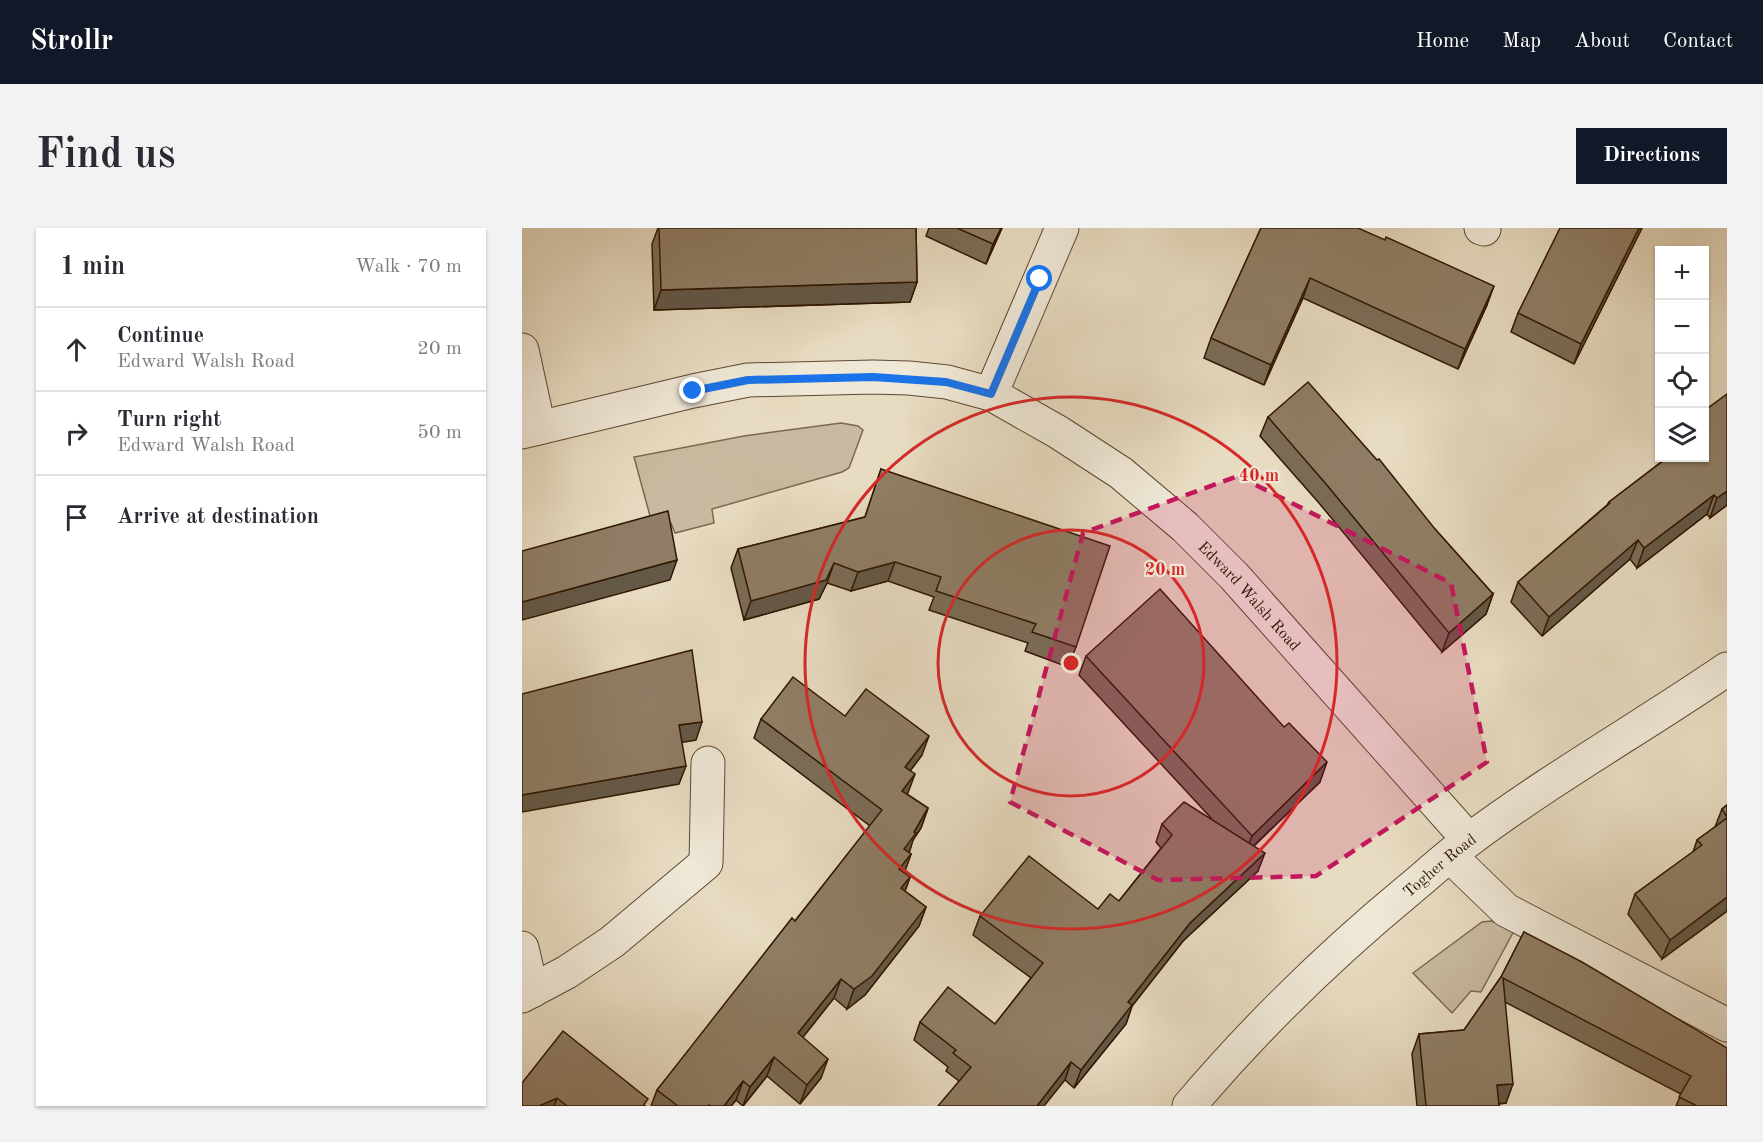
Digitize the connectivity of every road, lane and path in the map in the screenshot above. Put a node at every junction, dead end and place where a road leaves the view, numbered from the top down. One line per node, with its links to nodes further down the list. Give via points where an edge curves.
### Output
1 (1062, 228): 3 (street)
2 (522, 350): 4 (street)
3 (991, 394): 4 (street, Edward Walsh Road, via 946,382 909,378 748,380); 7 (street, Edward Walsh Road, via 1121,473 1191,533 1234,576)
4 (530, 430)
5 (1727, 669): 7 (street, Togher Road)
6 (708, 763): 9 (street, via 706,863 612,942)
7 (1459, 848): 10 (street, Edward Walsh Road, via 1506,910); 11 (street, Togher Road, via 1320,967)
8 (522, 948): 9 (street)
9 (527, 993)
10 (1727, 1025)
11 (1206, 1100)

